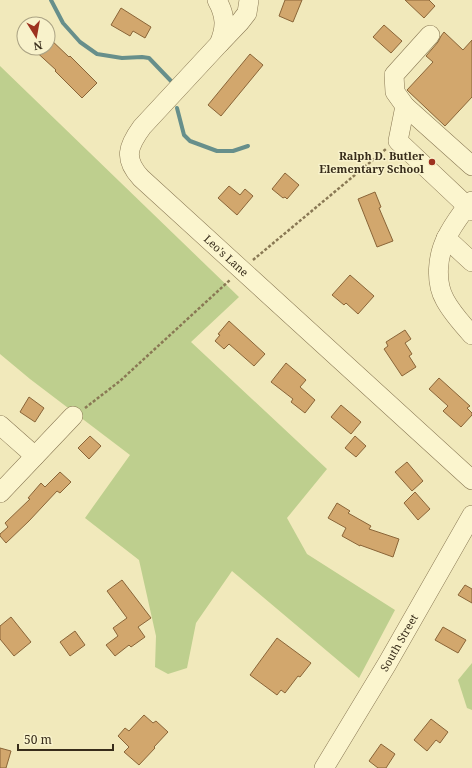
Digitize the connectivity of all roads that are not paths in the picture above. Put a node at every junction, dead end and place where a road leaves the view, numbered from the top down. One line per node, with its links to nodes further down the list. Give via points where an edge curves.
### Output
1 (217, 0): 4 (street, Leo's Lane, via 225,25)
2 (249, 0): 4 (street, via 247,13)
3 (430, 35): 5 (street, via 394,75 395,92)
4 (219, 44): 14 (street, Leo's Lane, via 134,138 129,150 135,172)
5 (405, 106): 6 (street); 7 (street, via 398,141)
6 (472, 166)
7 (470, 206): 8 (street)
8 (446, 238): 9 (street); 10 (street, via 438,267 444,299 453,313)
9 (472, 262)
10 (470, 327)
11 (73, 416): 13 (street)
12 (0, 425): 13 (street)
13 (35, 456): 15 (street)
14 (472, 480)
15 (0, 493)
16 (472, 515): 17 (street, South Street)
17 (324, 768)

